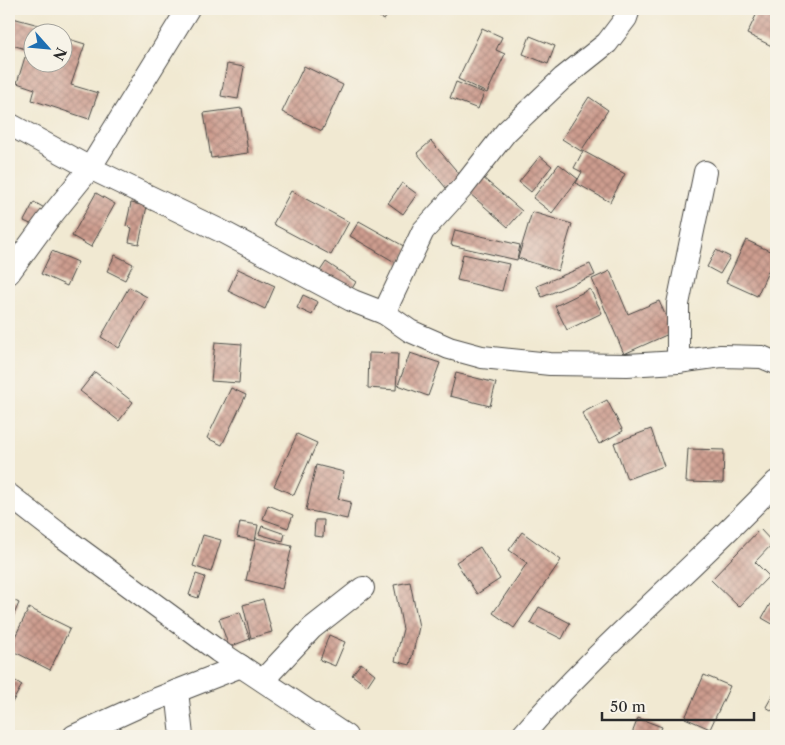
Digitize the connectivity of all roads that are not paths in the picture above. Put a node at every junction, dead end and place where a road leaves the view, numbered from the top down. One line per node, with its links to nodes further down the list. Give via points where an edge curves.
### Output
1 (188, 9): 4 (street)
2 (628, 9): 7 (street, via 626,18 607,43 563,78 506,132 423,231)
3 (9, 124): 4 (street)
4 (90, 168): 6 (street); 7 (street, via 223,232 353,301)
5 (706, 172): 8 (street, via 678,304)
6 (9, 273)
7 (384, 313): 8 (street, via 410,331 482,358 550,364)
8 (678, 362): 9 (street, via 721,356 762,357)
9 (776, 363)
10 (776, 482): 19 (street, via 548,706)
11 (9, 494): 13 (street)
12 (363, 588): 14 (street, via 312,628)
13 (241, 666): 14 (street); 15 (street)
14 (263, 680): 18 (street)
15 (177, 691): 16 (street); 17 (street)
16 (74, 736)
17 (182, 736)
18 (346, 736)
19 (522, 736)

